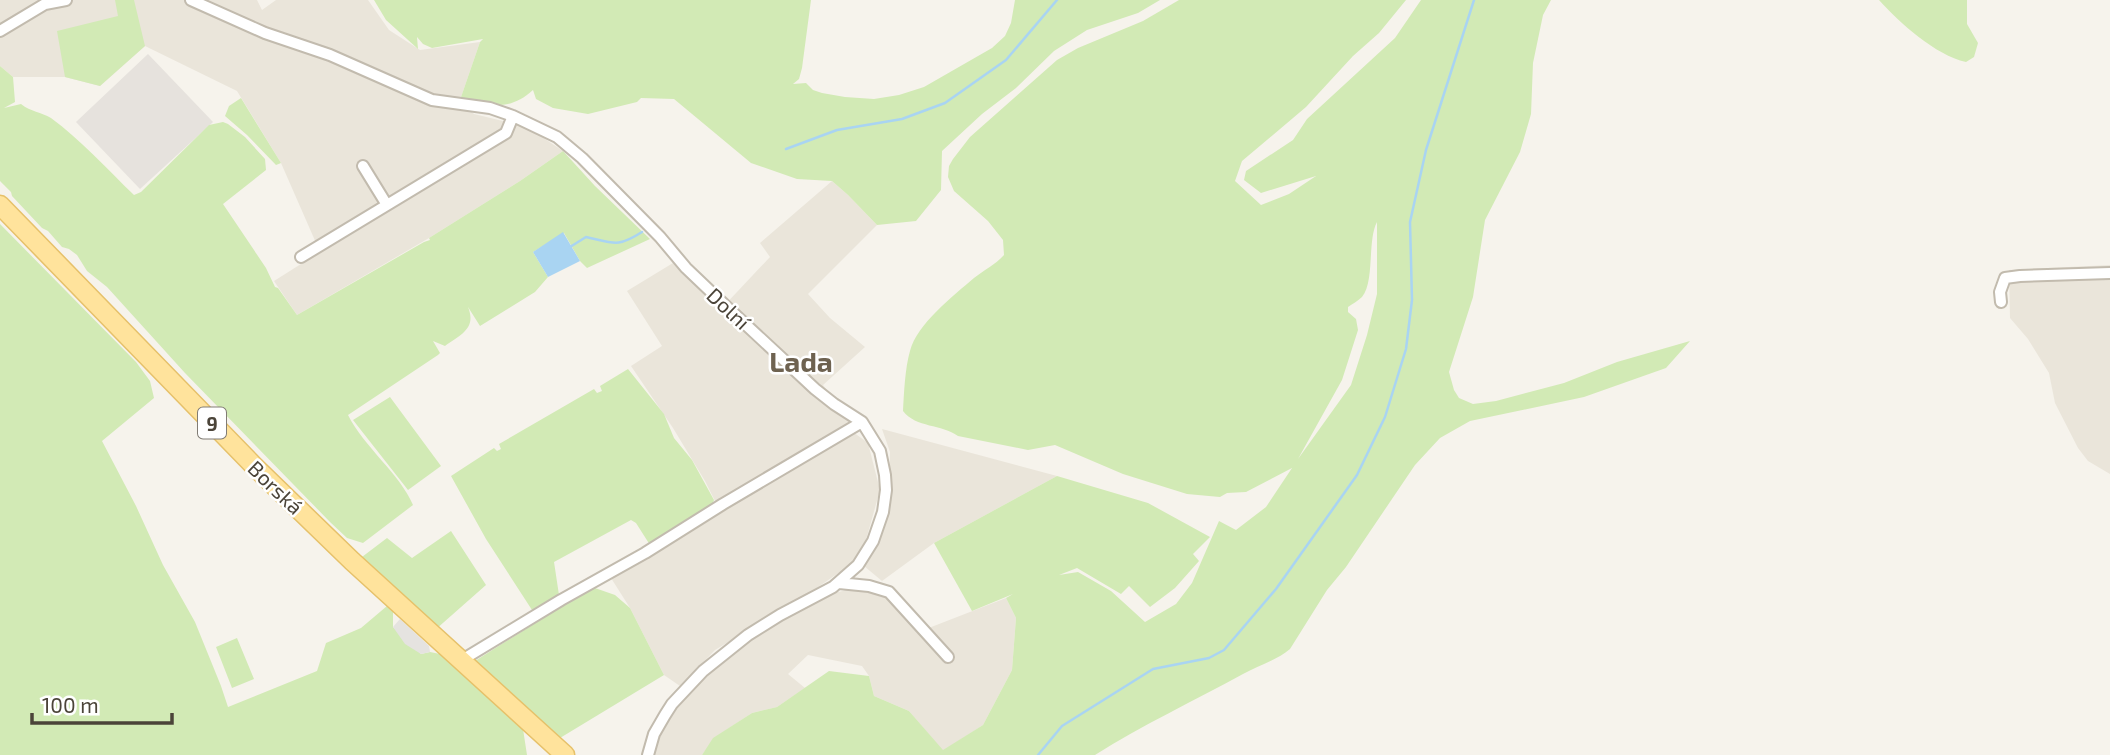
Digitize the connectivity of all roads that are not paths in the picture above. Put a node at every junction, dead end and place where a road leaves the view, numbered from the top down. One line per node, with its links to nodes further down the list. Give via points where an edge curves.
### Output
1 (65, 0): 3 (street, via 45,4)
2 (191, 0): 4 (street, Dolní, via 432,100)
3 (0, 31)
4 (513, 116): 7 (street, via 506,133); 11 (street, Dolní, via 569,146 729,309 815,388)
5 (363, 166): 7 (street)
6 (0, 205): 14 (main road, Borská / 9, via 255,467)
7 (387, 205): 8 (street)
8 (301, 257)
9 (2110, 273): 10 (street, via 2005,278)
10 (2001, 302)
11 (862, 422): 12 (street, Dolní, via 880,451 886,491 883,512 870,548); 14 (street)
12 (839, 583): 13 (street, via 889,592); 16 (street, Dolní, via 758,628 703,671 672,704 654,734)
13 (948, 657)
14 (462, 660): 15 (main road, Borská / 9)
15 (565, 755)
16 (648, 755)

